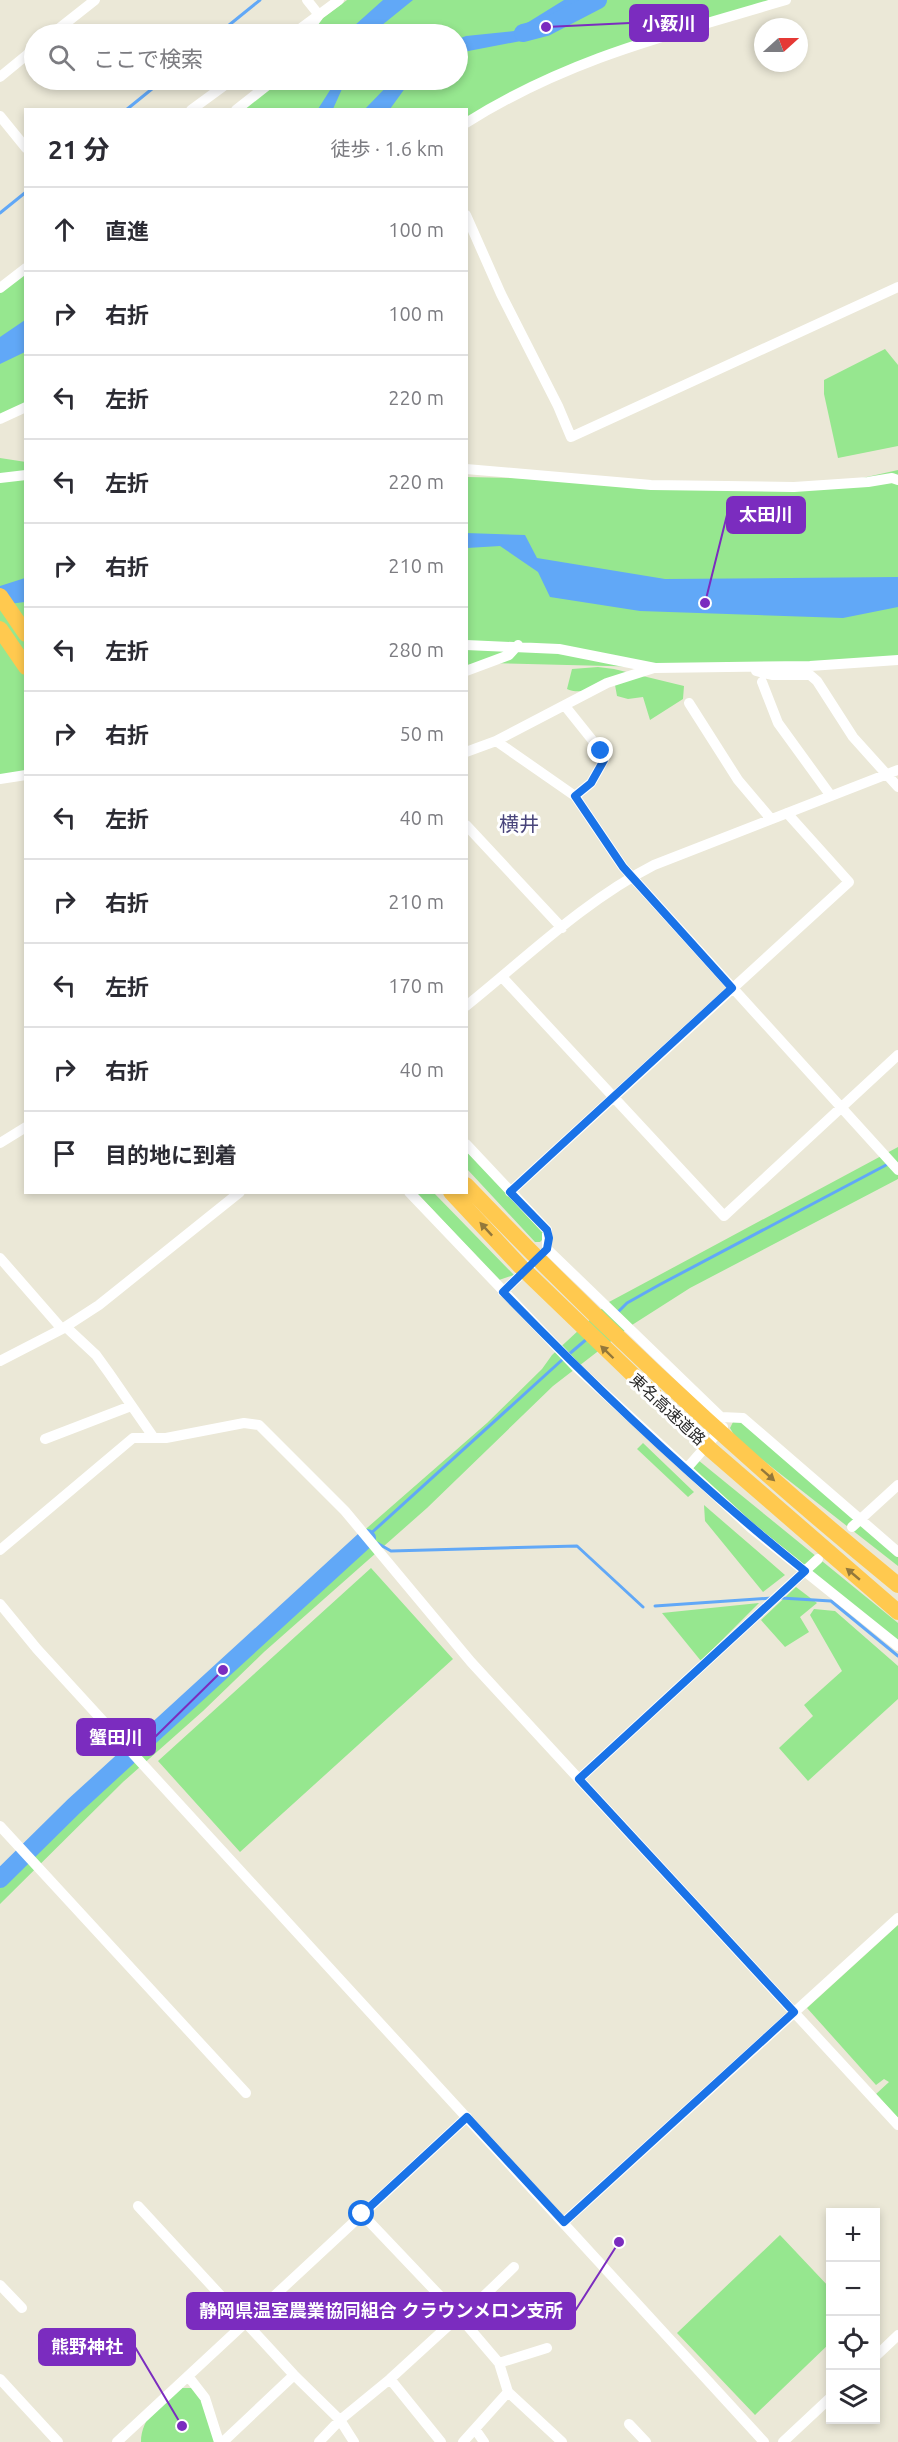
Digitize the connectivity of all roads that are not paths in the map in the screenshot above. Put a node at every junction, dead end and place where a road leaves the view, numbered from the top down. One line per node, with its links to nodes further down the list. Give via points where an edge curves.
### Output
1 (95, 0): 6 (street)
2 (307, 0): 5 (street)
3 (339, 0): 5 (street)
4 (786, 0): 16 (street, via 615,51 555,75)
5 (319, 15): 7 (street); 8 (street)
6 (65, 24)
7 (307, 24)
8 (312, 24)
9 (24, 57): 10 (street)
10 (0, 77)
11 (218, 90): 13 (street)
12 (261, 90): 14 (street)
13 (193, 108)
14 (239, 108)
15 (0, 116): 17 (street)
16 (468, 122)
17 (24, 146)
18 (468, 220): 20 (street, via 571,437)
19 (24, 270): 21 (street)
20 (898, 287)
21 (0, 288)
22 (24, 408): 23 (street)
23 (0, 418)
24 (468, 469): 27 (street, via 651,485 794,487)
25 (24, 476): 26 (street)
26 (0, 478)
27 (898, 480)
28 (0, 596): 30 (highway)
29 (0, 629): 34 (highway)
30 (24, 631)
31 (468, 645): 32 (street)
32 (518, 645): 35 (street); 37 (street, via 509,655)
33 (898, 660): 36 (street)
34 (24, 664)
35 (655, 668): 36 (street); 40 (street, via 607,683)
36 (743, 668): 45 (street, via 772,675 810,675 853,737)
37 (468, 670)
38 (762, 682): 49 (street, via 778,723)
39 (689, 703): 51 (street, via 738,780)
40 (565, 706): 41 (street); 48 (street, via 604,760 591,783)
41 (496, 741): 42 (street); 48 (street)
42 (468, 751)
43 (898, 770): 45 (street)
44 (24, 775): 46 (street)
45 (887, 775): 47 (street); 49 (street)
46 (0, 780)
47 (898, 787)
48 (575, 796): 53 (street)
49 (831, 796): 50 (street)
50 (787, 813): 51 (street); 56 (street, via 849,882)
51 (771, 819): 53 (street)
52 (468, 827): 54 (street)
53 (632, 876): 54 (street); 56 (street)
54 (562, 928): 55 (street)
55 (502, 977): 57 (street); 59 (street)
56 (732, 988): 59 (street); 60 (street)
57 (468, 1001)
58 (898, 1055): 60 (street)
59 (614, 1097): 60 (street, via 724,1216); 66 (street)
60 (840, 1107): 64 (street)
61 (24, 1128): 62 (street)
62 (0, 1143)
63 (468, 1146): 66 (street)
64 (898, 1170)
65 (468, 1187): 70 (highway, 東名高速道路)
66 (510, 1192): 70 (street, via 547,1230 549,1238)
67 (238, 1194): 73 (street, via 130,1283)
68 (412, 1194): 72 (street)
69 (453, 1194): 88 (highway, 東名高速道路, one-way to 69, via 711,1450 520,1266)
70 (540, 1252): 72 (street); 76 (street, via 721,1417); 86 (highway, 東名高速道路, one-way to 86, via 724,1437)
71 (0, 1258): 73 (street)
72 (503, 1292): 79 (street, via 575,1366)
73 (64, 1328): 74 (street); 75 (street, via 96,1355)
74 (0, 1361)
75 (131, 1407): 77 (street); 78 (street)
76 (731, 1418): 79 (street); 81 (street, via 743,1418)
77 (45, 1438)
78 (154, 1438): 82 (street, via 133,1438); 90 (street, via 244,1423 259,1425 345,1511 471,1662)
79 (687, 1468): 85 (street)
80 (898, 1485): 81 (street)
81 (856, 1524): 83 (street)
82 (0, 1550)
83 (898, 1552)
84 (818, 1559): 85 (street)
85 (805, 1571): 89 (street); 90 (street)
86 (898, 1585)
87 (0, 1604): 95 (street)
88 (898, 1612)
89 (898, 1646)
90 (579, 1779): 93 (street)
91 (0, 1826): 94 (street)
92 (898, 1918): 93 (street)
93 (794, 2012): 96 (street); 99 (street)
94 (246, 2093)
95 (467, 2117): 98 (street); 99 (street)
96 (898, 2125)
97 (138, 2206): 104 (street)
98 (362, 2214): 103 (street); 104 (street)
99 (564, 2222): 129 (street)
100 (514, 2267): 103 (street)
101 (0, 2285): 102 (street)
102 (22, 2308)
103 (460, 2317): 108 (street); 112 (street)
104 (246, 2323): 109 (street); 110 (street)
105 (898, 2335): 107 (street)
106 (547, 2348): 108 (street)
107 (880, 2352)
108 (499, 2362): 113 (street)
109 (294, 2375): 115 (street); 121 (street)
110 (188, 2376): 119 (street); 120 (street, via 205,2398)
111 (0, 2379): 118 (street)
112 (390, 2379): 115 (street); 124 (street)
113 (508, 2392): 117 (street); 127 (street)
114 (826, 2403): 130 (street)
115 (340, 2420): 122 (street); 123 (street)
116 (629, 2424): 128 (street)
117 (475, 2429): 125 (street); 126 (street)
118 (58, 2442)
119 (117, 2442)
120 (219, 2442)
121 (223, 2442)
122 (319, 2442)
123 (354, 2442)
124 (441, 2442)
125 (463, 2442)
126 (484, 2442)
127 (562, 2442)
128 (646, 2442)
129 (764, 2442)
130 (783, 2442)

